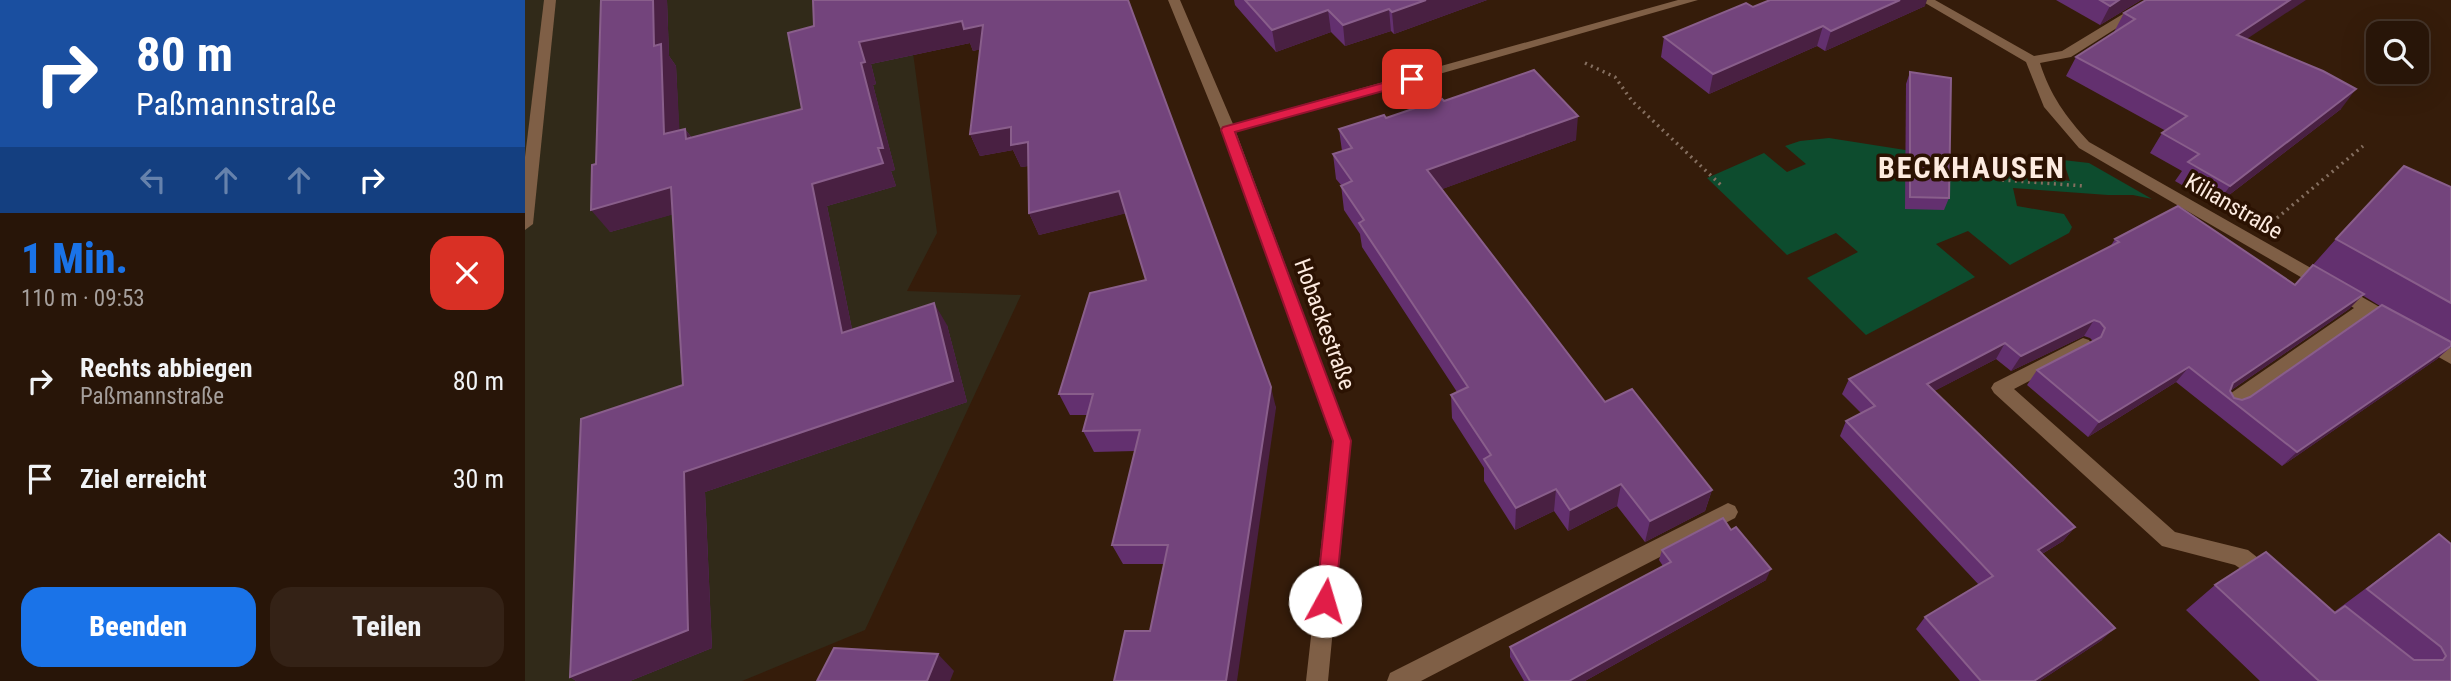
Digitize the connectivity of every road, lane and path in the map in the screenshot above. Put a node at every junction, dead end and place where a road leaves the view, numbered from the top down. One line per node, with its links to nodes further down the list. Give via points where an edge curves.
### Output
1 (550, 0): 14 (street)
2 (1174, 0): 9 (street, Hobackestraße)
3 (1692, 0): 6 (street)
4 (1926, 0): 8 (street)
5 (2155, 0): 8 (street, via 2066,54)
6 (1661, 4): 7 (street)
7 (1543, 43): 9 (street); 13 (path, via 1615,77 1632,101)
8 (2032, 60): 12 (street, Kilianstraße, via 2053,113 2084,145)
9 (1228, 130): 22 (street, Hobackestraße, via 1342,441)
10 (2363, 146): 15 (path)
11 (2002, 180): 12 (path, via 2097,187)
12 (2144, 181): 15 (street, Kilianstraße)
13 (1723, 187)
14 (525, 224)
15 (2249, 241): 16 (street, Kilianstraße)
16 (2367, 308): 18 (street, Kilianstraße); 19 (street)
17 (2083, 345): 21 (street, via 2000,388 2169,540 2241,557)
18 (2451, 357)
19 (2228, 405)
20 (1728, 512): 23 (street)
21 (2284, 592)
22 (1317, 681)
23 (1398, 681)

